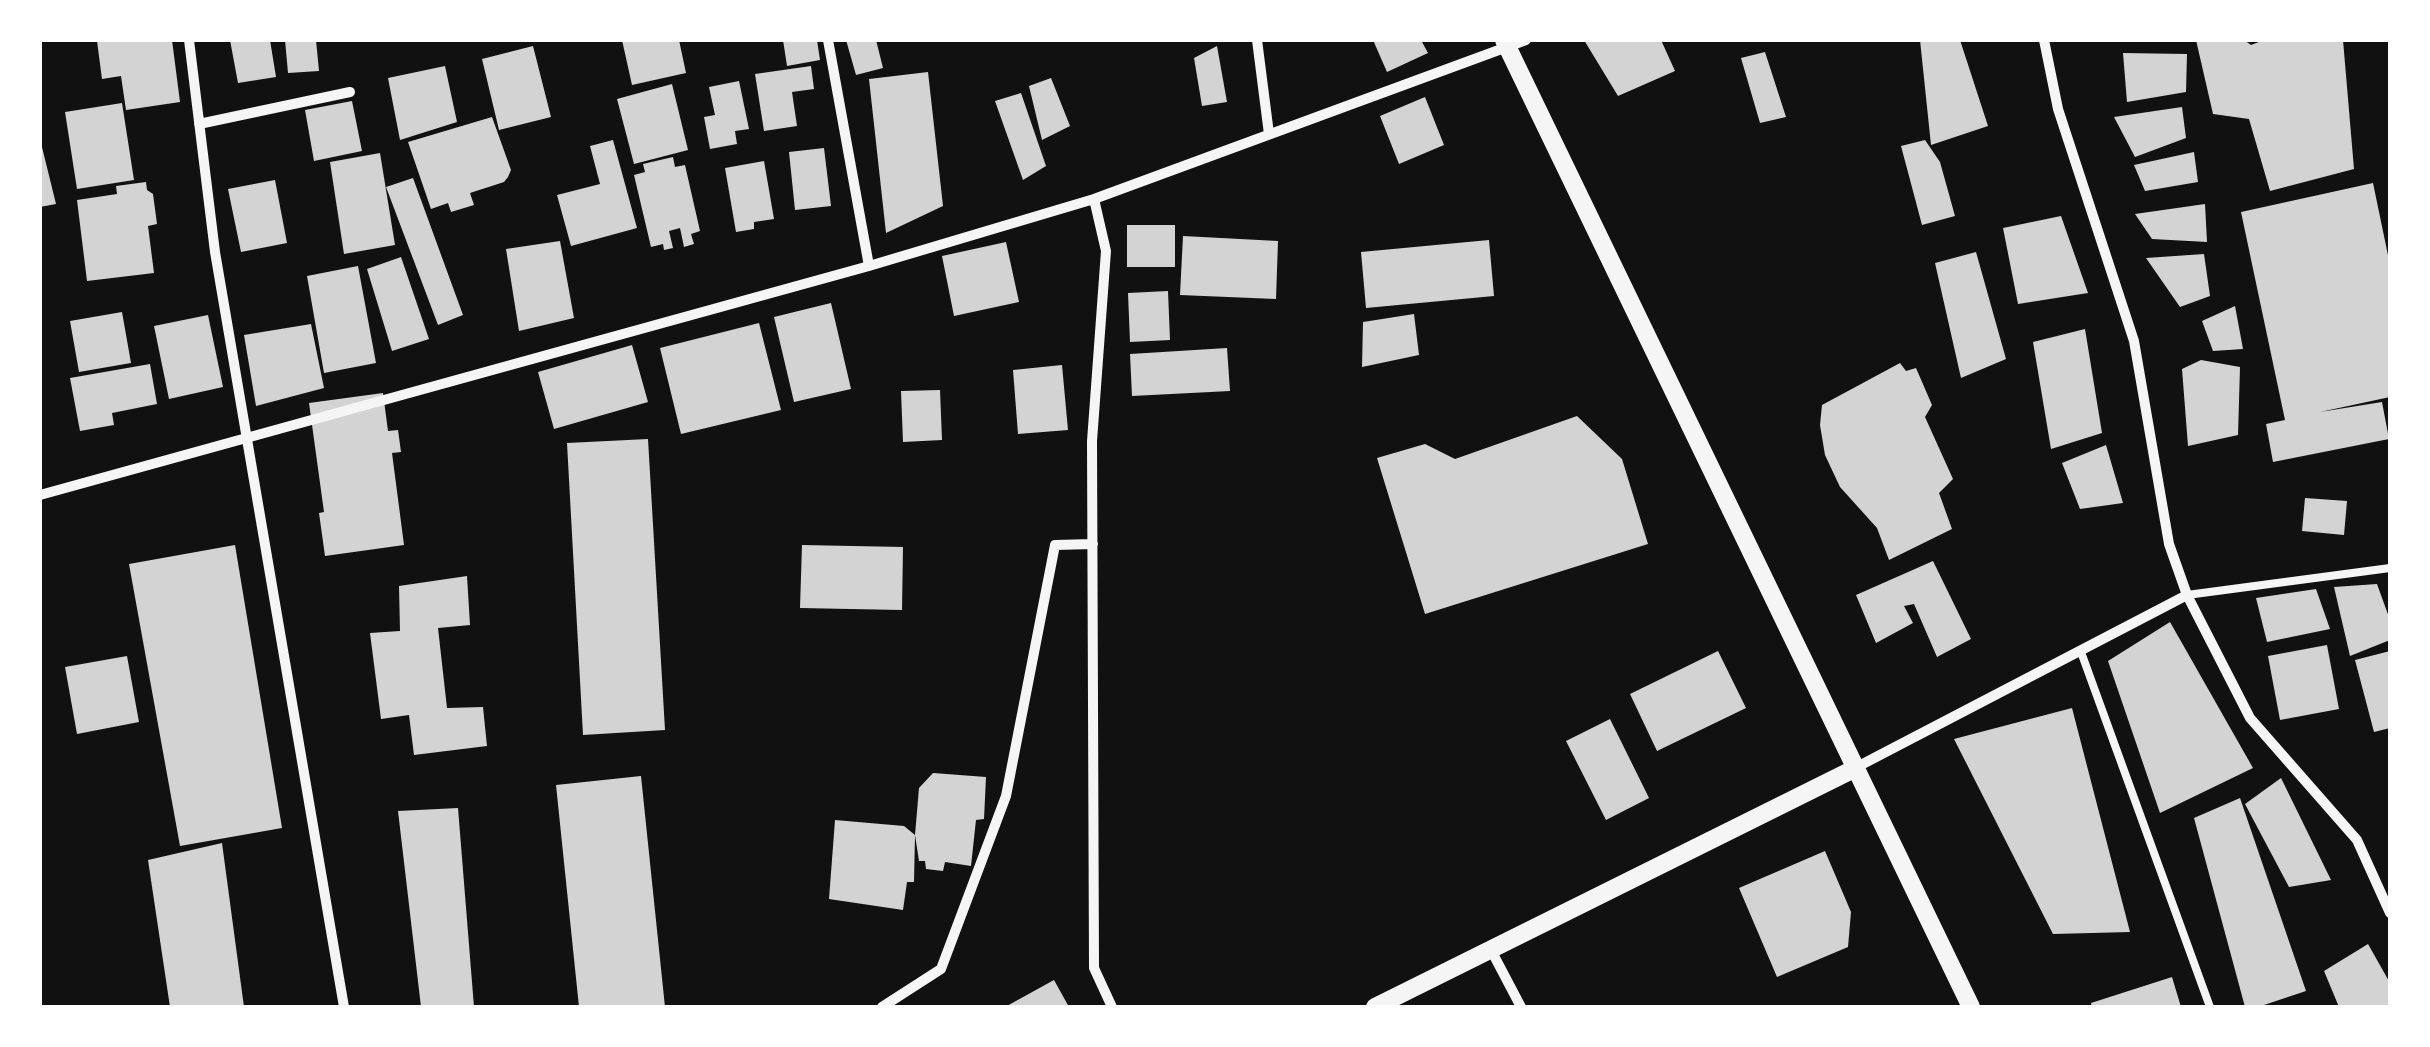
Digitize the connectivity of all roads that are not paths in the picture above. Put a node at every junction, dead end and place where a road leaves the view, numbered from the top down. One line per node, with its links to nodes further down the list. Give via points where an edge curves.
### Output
1 (188, 40): 8 (street)
2 (828, 40): 11 (street)
3 (1257, 40): 9 (street)
4 (1526, 40): 6 (street)
5 (2044, 40): 16 (street, via 2058,109 2134,341 2169,544)
6 (1506, 43): 9 (street); 18 (street)
7 (350, 92): 8 (street)
8 (199, 124): 12 (street)
9 (1269, 134): 10 (street)
10 (1094, 199): 11 (street); 14 (street, via 1106,251 1092,441)
11 (869, 266): 12 (street)
12 (246, 436): 13 (street); 21 (street)
13 (40, 495)
14 (1093, 544): 22 (street, via 1055,545 1006,796 941,969); 23 (street, via 1094,968)
15 (2390, 568): 16 (lane)
16 (2187, 595): 17 (street); 19 (street, via 2250,718 2357,840)
17 (2081, 652): 18 (street); 27 (lane)
18 (1854, 769): 20 (street); 26 (street)
19 (2390, 912)
20 (1491, 950): 24 (street); 25 (street)
21 (344, 1007)
22 (882, 1007)
23 (1112, 1007)
24 (1375, 1007)
25 (1521, 1007)
26 (1970, 1007)
27 (2210, 1007)

